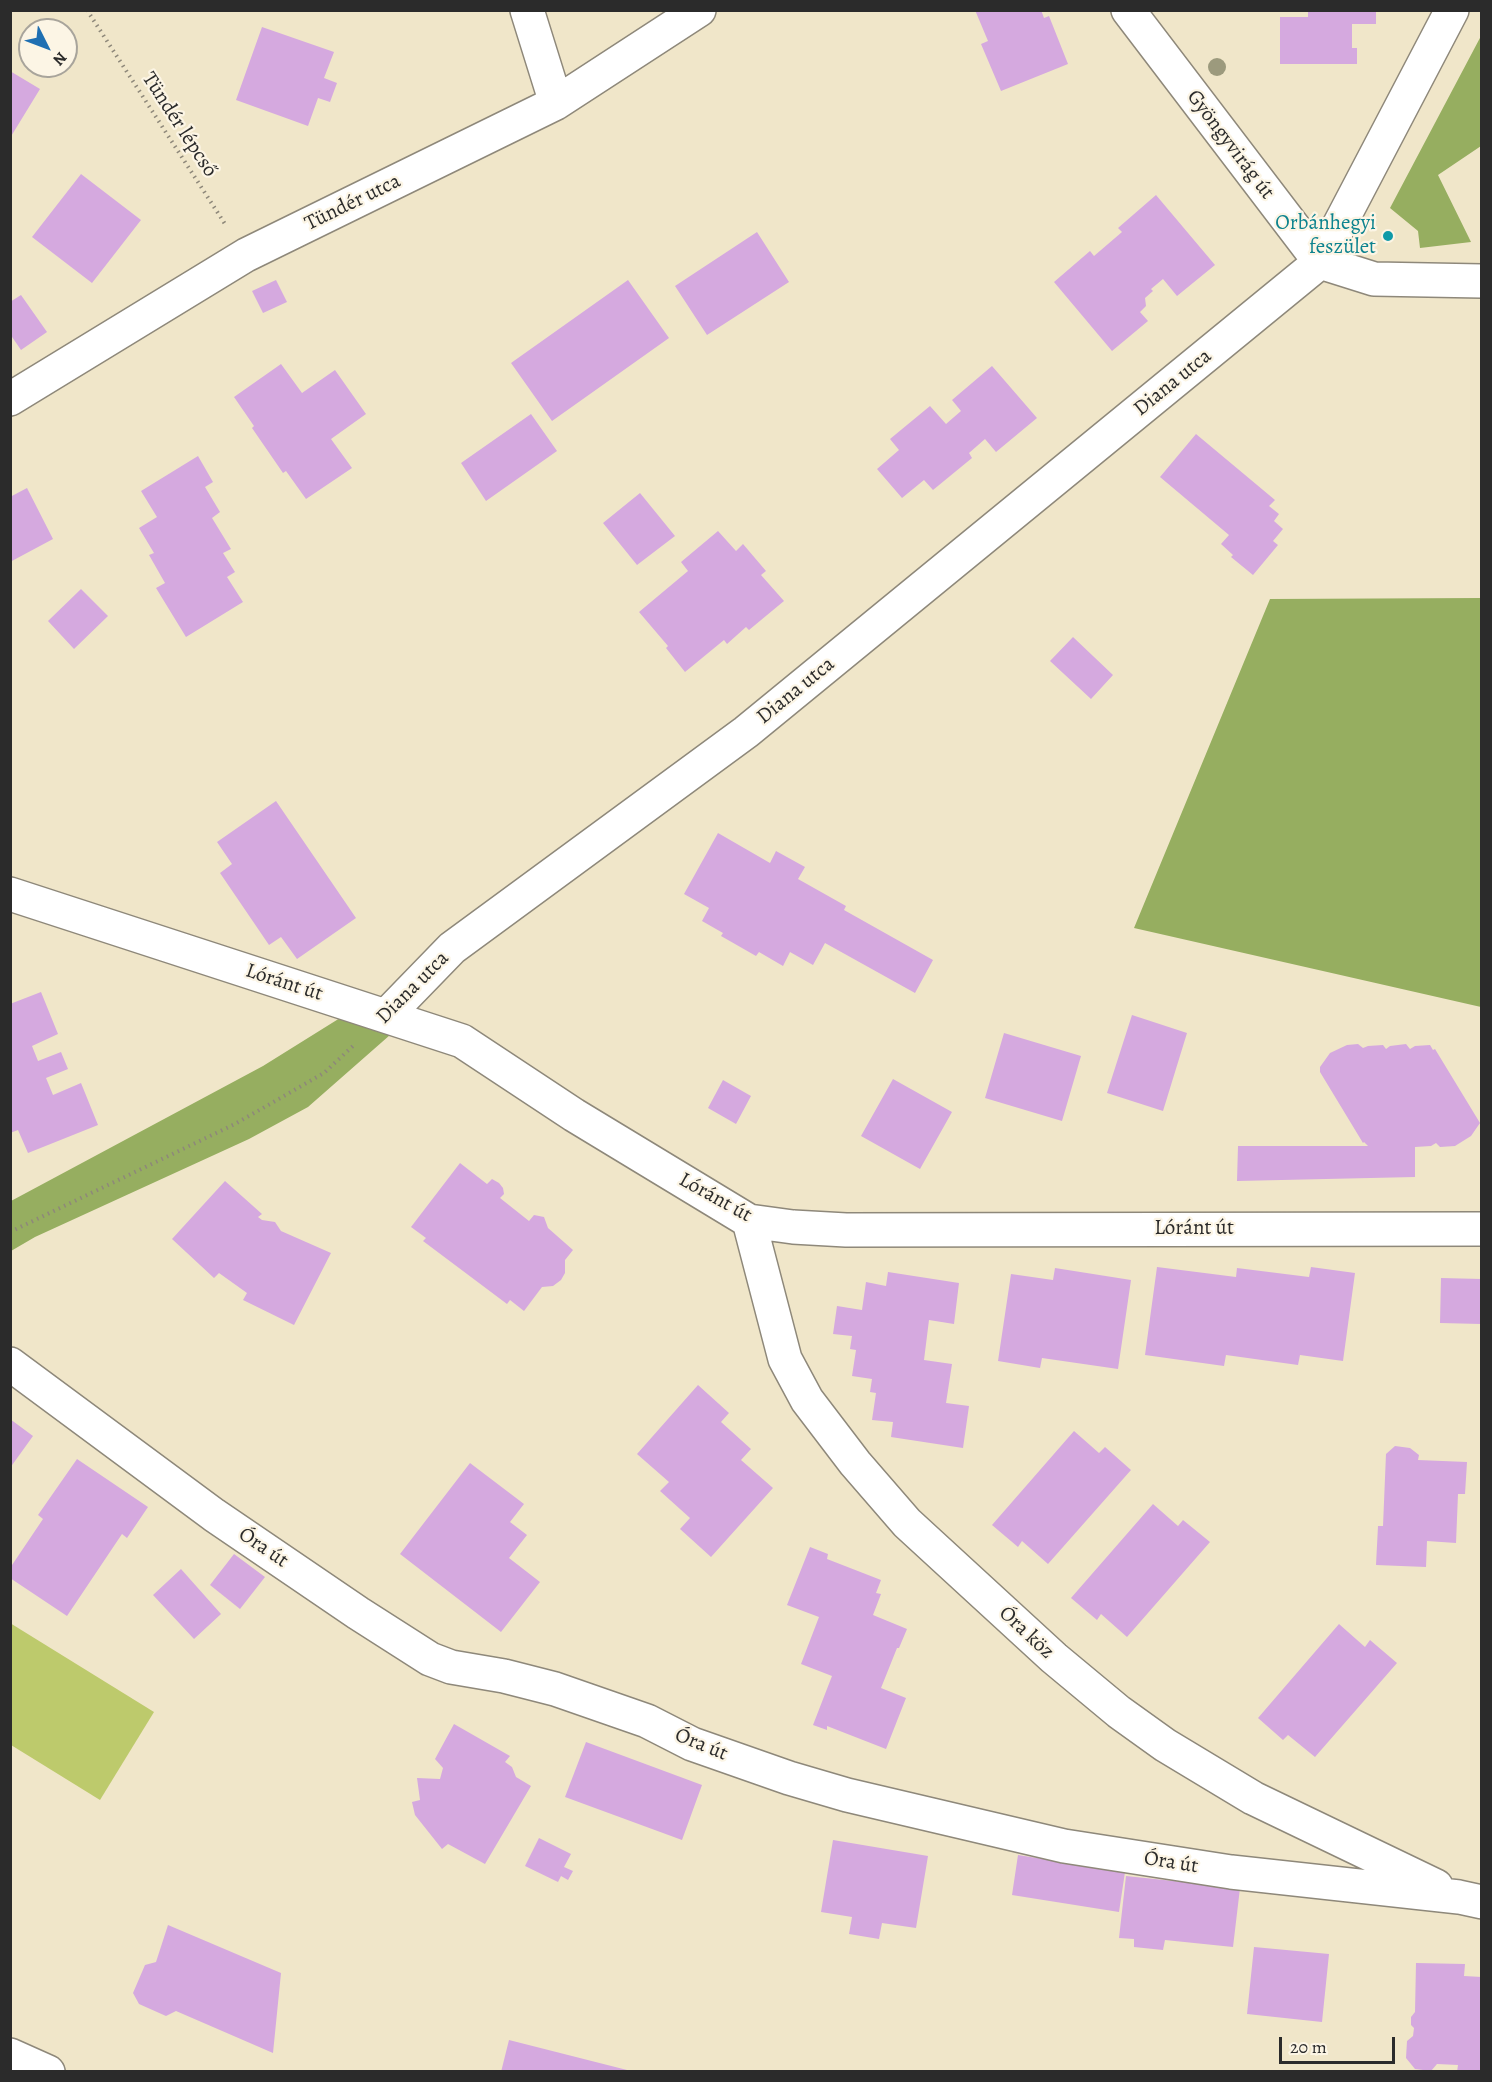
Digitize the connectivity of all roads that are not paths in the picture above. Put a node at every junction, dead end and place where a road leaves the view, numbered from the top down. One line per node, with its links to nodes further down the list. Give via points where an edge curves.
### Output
1 (527, 10): 5 (street)
2 (699, 10): 5 (street, Tündér utca)
3 (1128, 10): 6 (street, Gyöngyvirág út)
4 (1452, 10): 6 (street, Diana utca)
5 (556, 103): 8 (street, Tündér utca, via 246,255)
6 (1320, 262): 7 (street, via 1374,279); 10 (street, Diana utca, via 746,732 452,948)
7 (1482, 281)
8 (10, 399)
9 (10, 894): 10 (street, Lóránt út)
10 (386, 1016): 11 (street, Lóránt út, via 462,1041 574,1115)
11 (749, 1221): 12 (street, Lóránt út, via 846,1230); 14 (street, Óra köz, via 785,1359 807,1400 907,1522 1054,1658 1165,1745 1253,1798)
12 (1482, 1229)
13 (10, 1364): 14 (street, Óra út, via 214,1515 430,1659 451,1667 555,1689 647,1721 692,1744 847,1795 1053,1843 1231,1872)
14 (1470, 1899)
15 (10, 2055): 16 (street)
16 (48, 2072)

